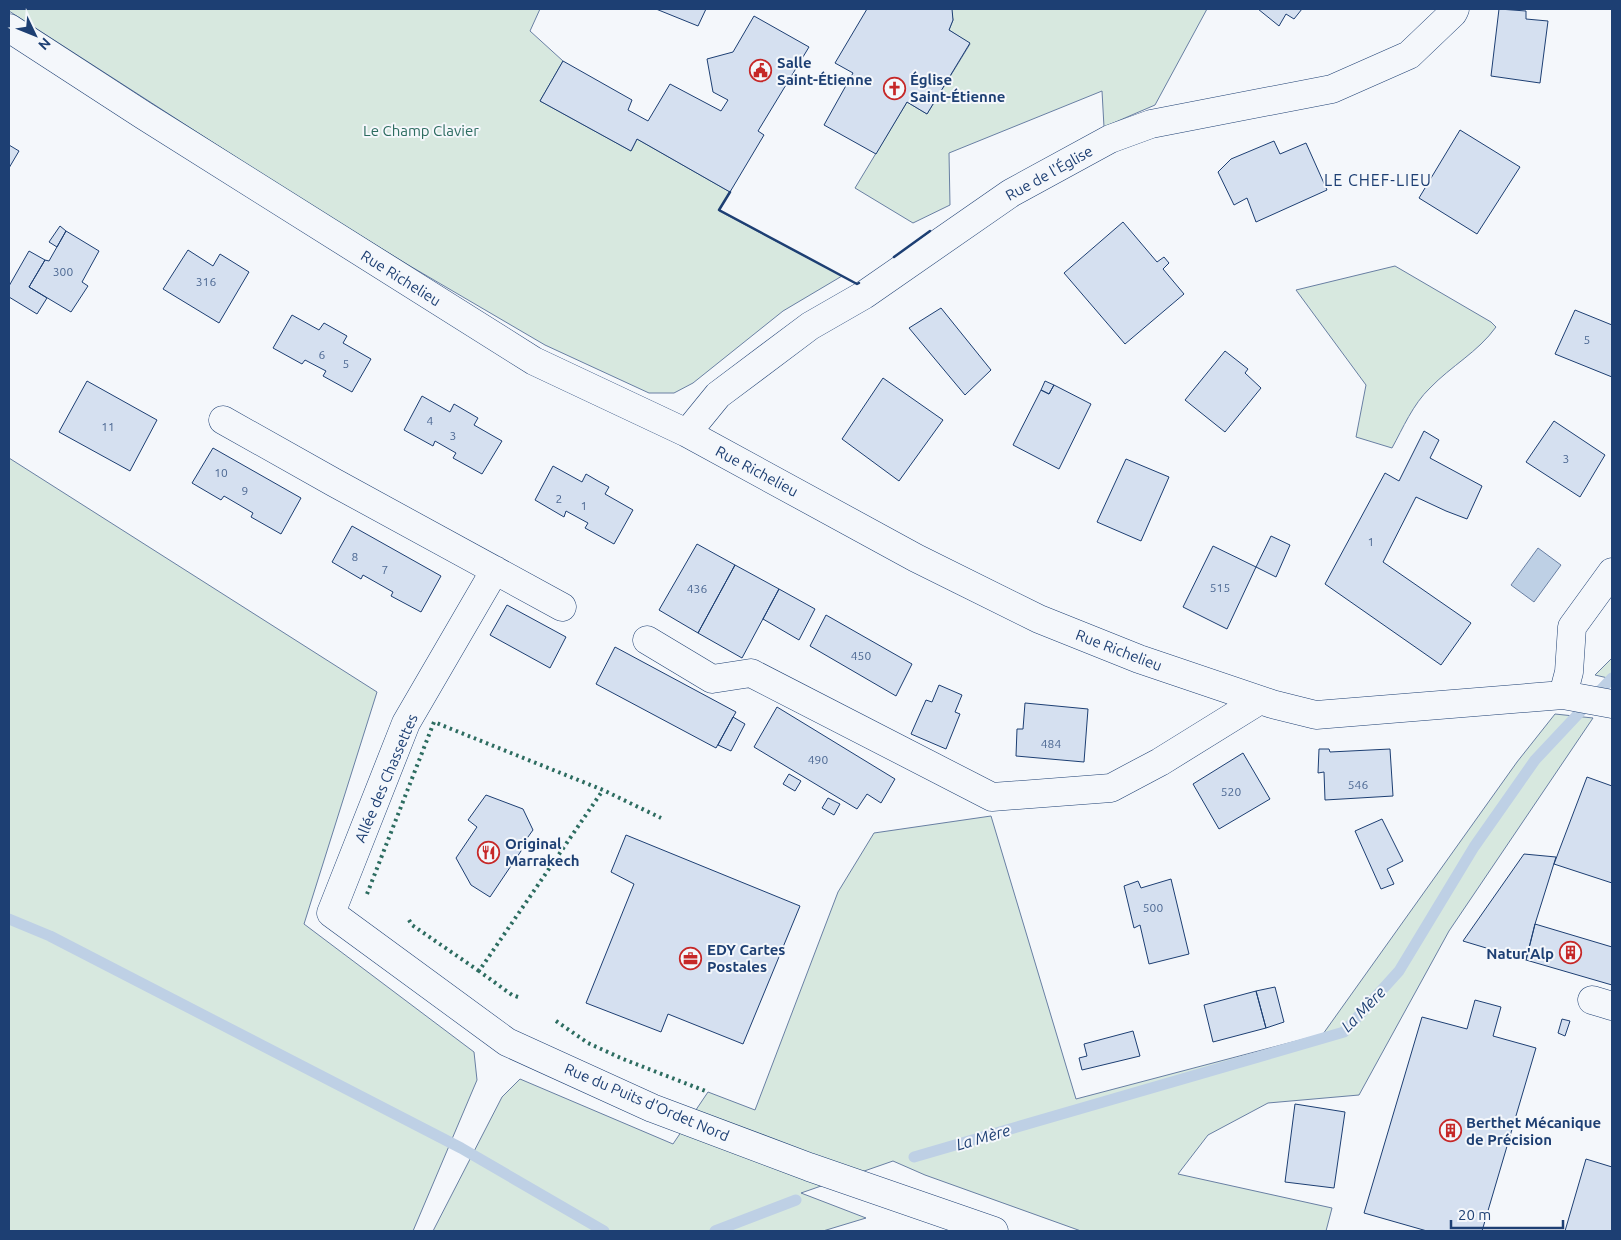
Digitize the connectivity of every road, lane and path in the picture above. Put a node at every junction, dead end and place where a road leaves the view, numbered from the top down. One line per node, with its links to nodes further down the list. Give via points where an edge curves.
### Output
1 (1455, 9): 4 (street, Rue de l'Église, via 1409,55 1332,90 1151,124 1110,139 1011,193 864,295 810,326 718,395)
2 (9, 28): 4 (street, Rue Richelieu, via 534,361)
3 (223, 420): 5 (street)
4 (687, 433): 10 (street, Rue Richelieu, via 916,558 1038,619 1139,659)
5 (495, 570): 7 (street); 12 (street, Allée des Chassettes, via 406,723)
6 (1612, 572): 9 (street, via 1572,627)
7 (562, 607)
8 (647, 640): 10 (street, via 712,678 751,673 992,797 1111,788 1160,762)
9 (1568, 696): 10 (street, Rue Richelieu, via 1316,715); 11 (street, Rue Richelieu)
10 (1260, 700)
11 (1612, 704)
12 (331, 913): 13 (street, Rue du Puits d'Ordet Nord, via 507,1042 652,1108)
13 (994, 1231)

